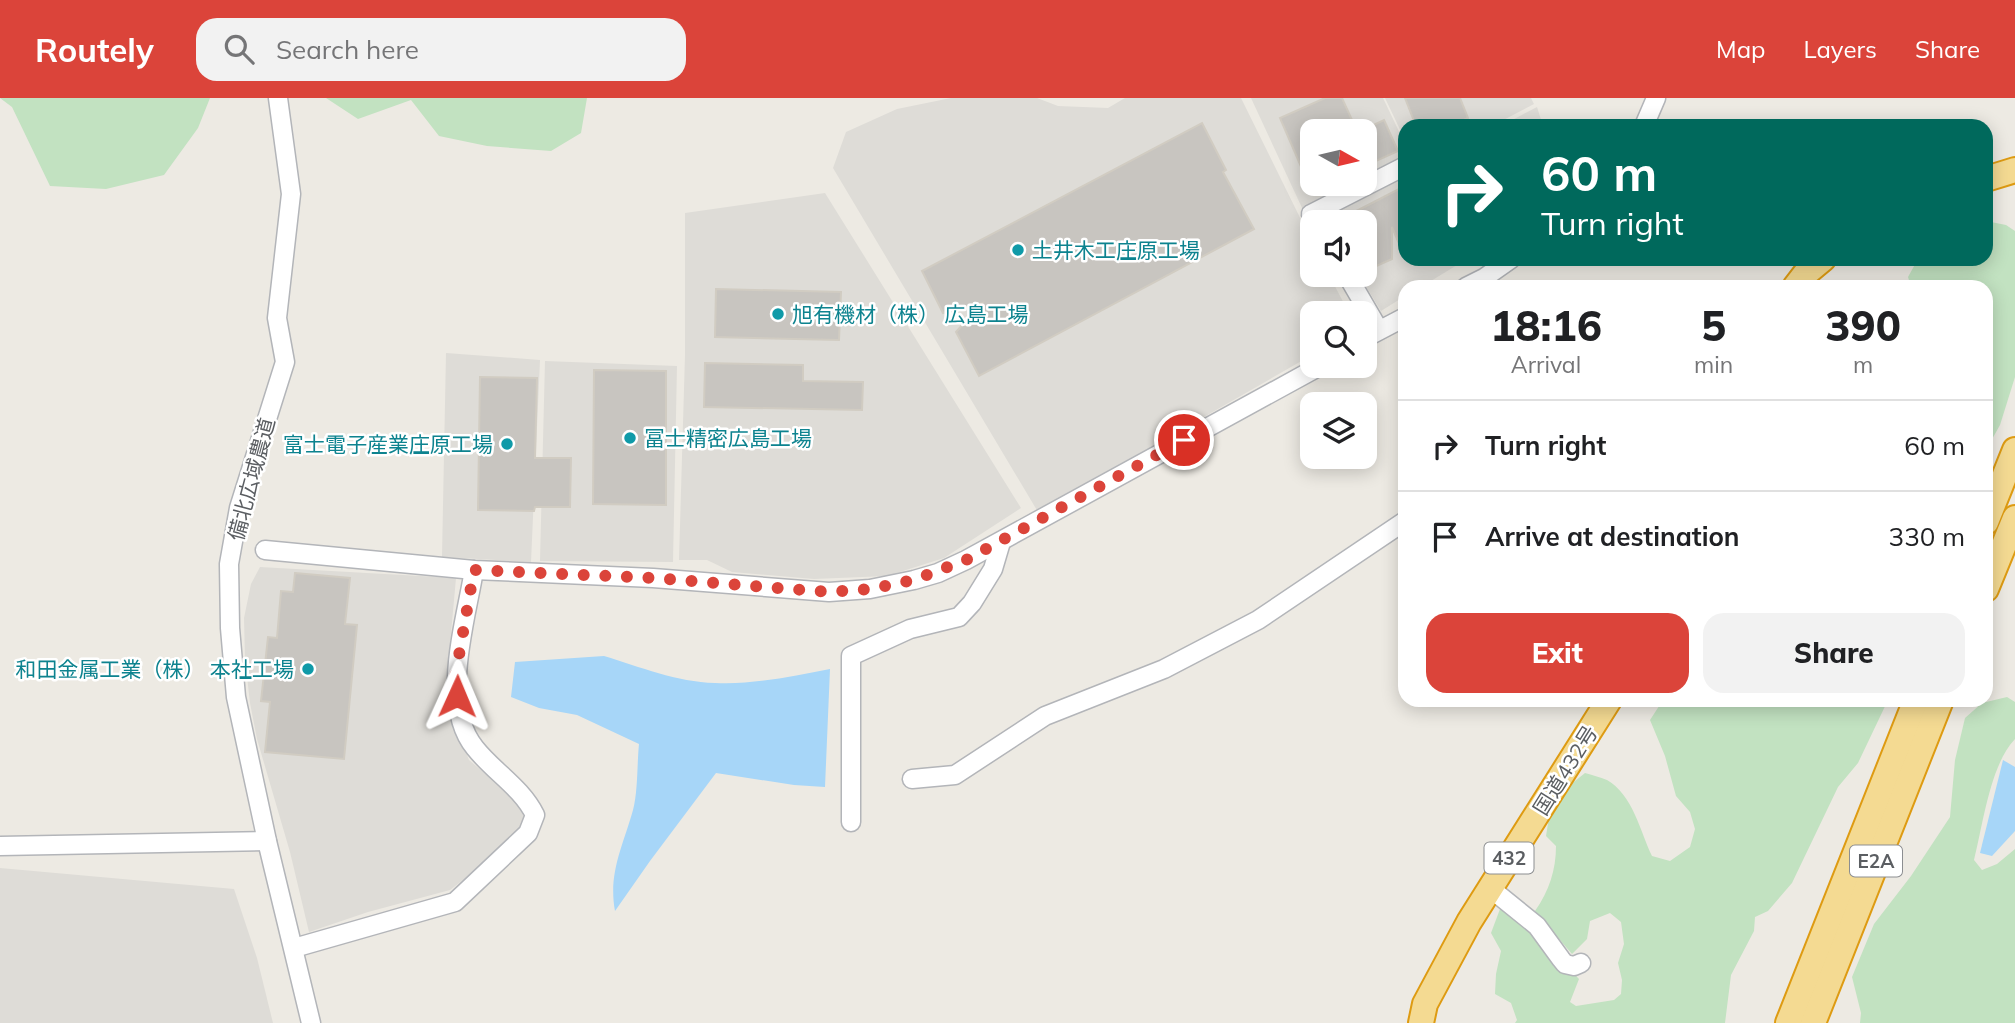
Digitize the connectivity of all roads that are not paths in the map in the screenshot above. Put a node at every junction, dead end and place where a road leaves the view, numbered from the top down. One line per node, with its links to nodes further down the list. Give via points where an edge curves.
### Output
1 (278, 98): 28 (street, 備北広域農道, via 291,194 277,318 285,362 239,508 229,564 236,697)
2 (1656, 98): 3 (street)
3 (1647, 119)
4 (1398, 170): 7 (street)
5 (2015, 170): 6 (highway)
6 (1993, 177)
7 (1319, 210)
8 (1501, 266): 10 (street)
9 (1815, 266): 11 (highway)
10 (1480, 280)
11 (1800, 280)
12 (1398, 321): 13 (street)
13 (1377, 331)
14 (1300, 377): 19 (street)
15 (2015, 450): 16 (highway)
16 (1993, 505)
17 (2015, 518): 22 (highway)
18 (1398, 526): 26 (street, via 1258,620 1164,668 1045,716 955,775)
19 (1001, 542): 21 (street, via 926,577 829,592); 27 (street, via 993,569 959,617 910,629 850,656)
20 (265, 550): 21 (street)
21 (474, 570): 31 (street, via 455,678 460,714 467,738 477,751 527,799 535,816 528,833 455,902)
22 (1993, 572)
23 (1605, 707): 30 (highway, 国道432号 / 432)
24 (1913, 707): 35 (highway, E2A)
25 (1938, 707): 36 (highway, E2A)
26 (912, 779)
27 (851, 822)
28 (267, 841): 29 (street); 31 (street, 備北広域農道)
29 (0, 846)
30 (1490, 888): 32 (street, via 1537,926 1565,964); 34 (highway, 国道432号 / 432, via 1425,1004)
31 (294, 948): 33 (street, 備北広域農道)
32 (1581, 963)
33 (311, 1023)
34 (1421, 1023)
35 (1788, 1023)
36 (1813, 1023)

